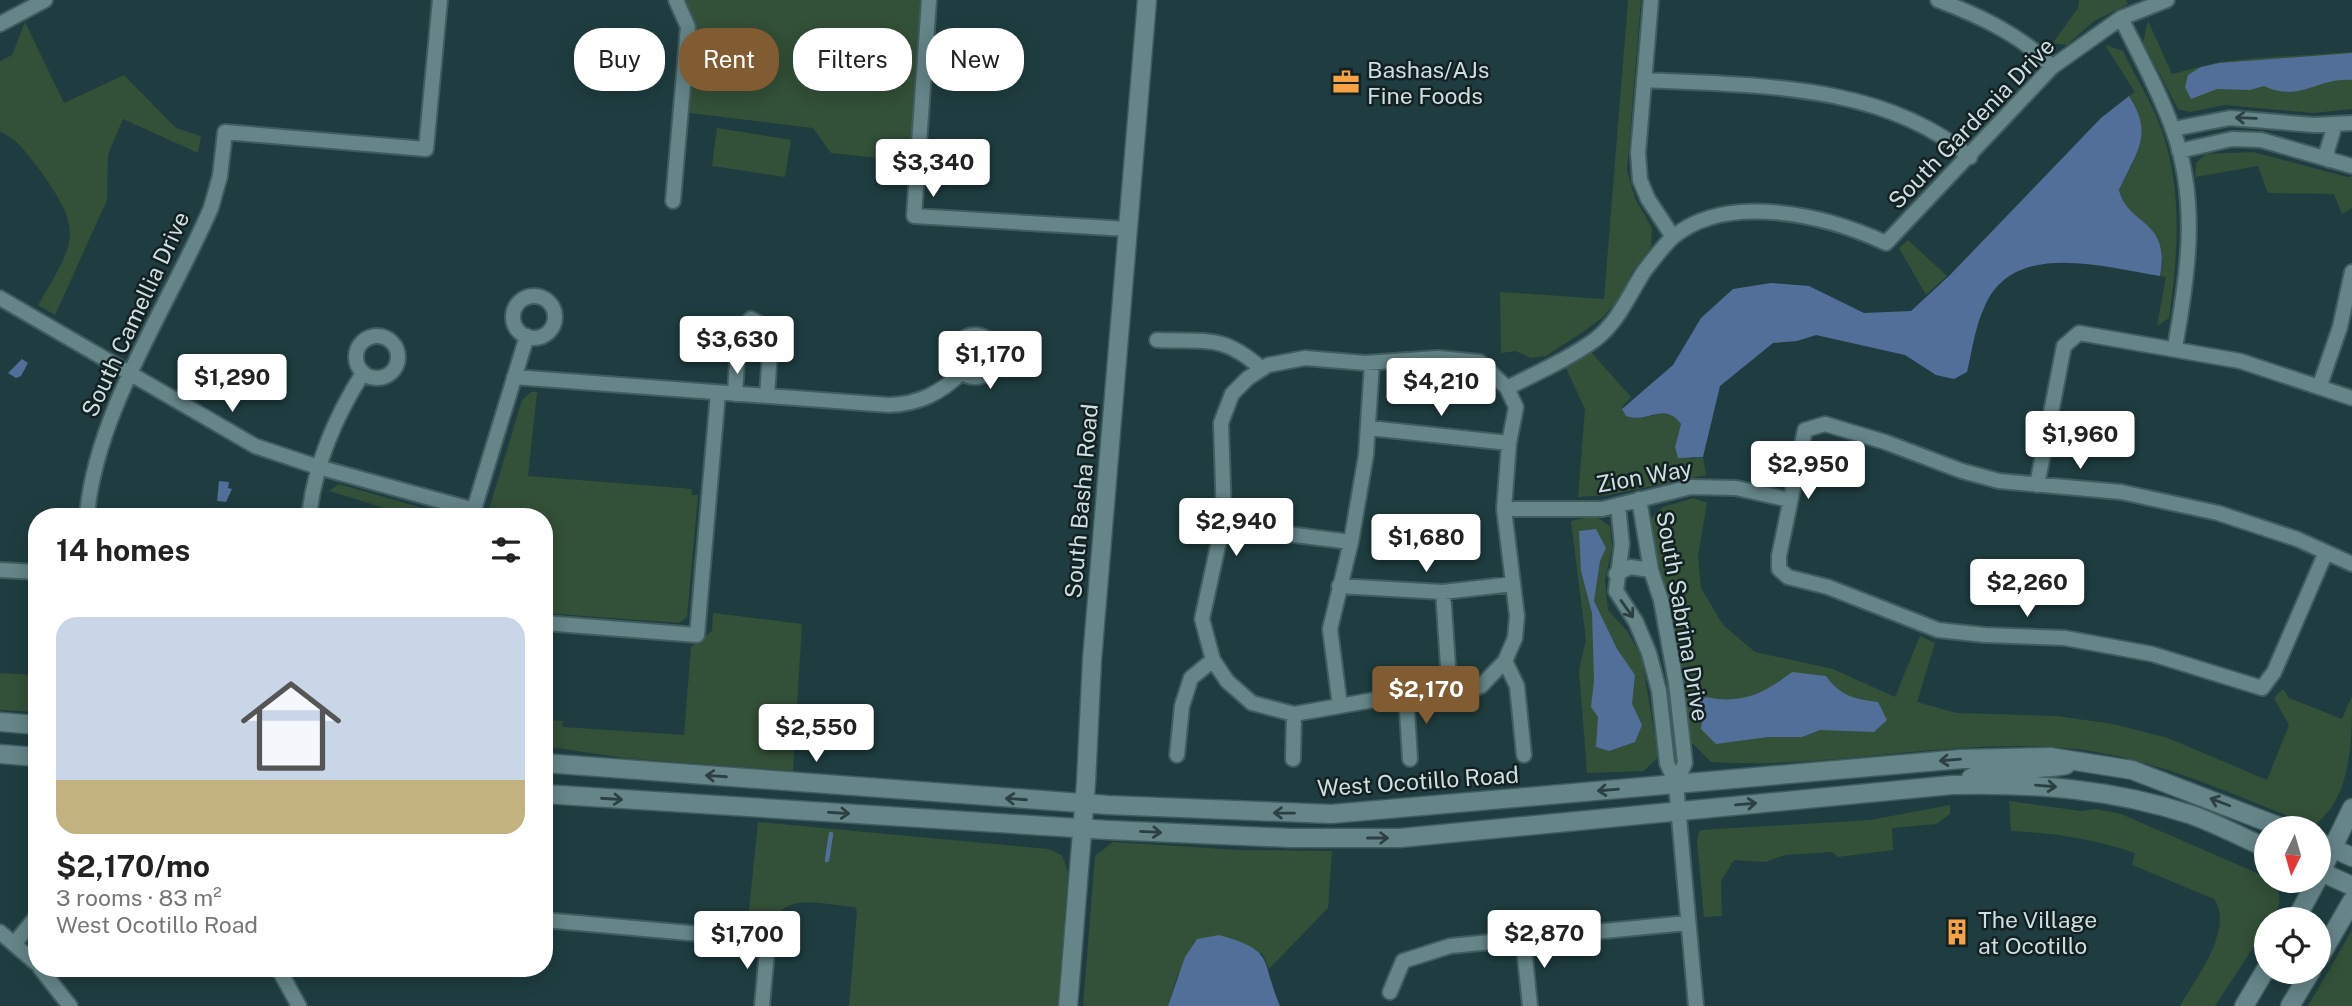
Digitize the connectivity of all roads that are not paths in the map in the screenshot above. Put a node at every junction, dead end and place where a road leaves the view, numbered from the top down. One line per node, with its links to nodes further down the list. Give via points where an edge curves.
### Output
1 (46, 0): 11 (street)
2 (440, 0): 33 (street, South Camellia Drive, via 426,149 225,132 211,208)
3 (692, 0): 9 (street)
4 (929, 0): 22 (street, via 914,216)
5 (1147, 0): 22 (main road, South Basha Road)
6 (1651, 0): 13 (street)
7 (1938, 0): 12 (street, via 2025,42)
8 (2166, 0): 10 (street, South Gardenia Drive)
9 (678, 6): 21 (street, via 688,27)
10 (2122, 19): 12 (street, South Gardenia Drive); 16 (street)
11 (0, 24)
12 (2052, 67): 18 (street, South Gardenia Drive)
13 (1644, 80): 18 (street, via 1840,96 1908,117); 23 (street, via 1640,180)
14 (2352, 123): 15 (street)
15 (2335, 125): 16 (street, one-way to 16, via 2230,118); 19 (street)
16 (2173, 130): 17 (street)
17 (2179, 151): 19 (street, via 2232,139 2261,140); 28 (street, via 2189,207 2189,249)
18 (1970, 157): 23 (street, South Gardenia Drive, via 1886,243 1850,226 1748,210 1703,221)
19 (2329, 160): 20 (street)
20 (2352, 166)
21 (673, 201)
22 (1128, 229): 84 (main road, South Basha Road)
23 (1673, 237): 36 (street, via 1645,271 1623,310 1597,338)
24 (2352, 272): 35 (street)
25 (0, 298): 33 (street)
26 (527, 337): 34 (street)
27 (1157, 340): 30 (street, via 1223,342 1240,349)
28 (2175, 347): 35 (street, via 2240,360); 44 (street, via 2079,333 2070,338 2064,346)
29 (1371, 363): 30 (street, via 1305,358); 36 (street, via 1438,358 1480,362); 41 (street)
30 (1262, 369): 53 (street, via 1231,394 1221,423)
31 (962, 372): 39 (street, via 934,395 901,405)
32 (363, 373): 43 (street, via 341,410)
33 (131, 375): 43 (street, via 255,446); 48 (street, South Camellia Drive, via 100,447)
34 (514, 377): 37 (street); 51 (street)
35 (2320, 385): 40 (street)
36 (1507, 388): 42 (street, via 1516,407)
37 (718, 393): 38 (street); 64 (street, via 698,635)
38 (735, 394): 39 (street); 39 (street, via 739,330 751,319 769,328 771,337)
39 (767, 396)
40 (2352, 398)
41 (1369, 428): 42 (street); 54 (street)
42 (1509, 443): 52 (street)
43 (318, 467): 49 (street); 50 (street)
44 (2037, 485): 46 (street, via 1962,471 1825,424 1805,430); 55 (street, via 2121,492 2218,513)
45 (1639, 499): 46 (street, Zion Way, via 1691,487 1736,488); 47 (street, Zion Way); 58 (street, South Sabrina Drive)
46 (1790, 500): 55 (street, via 1779,556 1779,569 1788,578 1828,587 1938,630 2065,638 2152,654 2262,688 2274,672)
47 (1618, 505): 52 (street, Zion Way); 60 (street, South Sabrina Drive, via 1622,544)
48 (89, 508)
49 (310, 508)
50 (456, 508)
51 (475, 508)
52 (1504, 509): 61 (street)
53 (1223, 526): 54 (street); 65 (street, via 1202,619)
54 (1351, 542): 62 (street)
55 (2326, 552): 56 (street)
56 (2352, 564)
57 (0, 570): 59 (street)
58 (1651, 570): 60 (street, via 1630,567); 81 (street, South Sabrina Drive, via 1676,683 1685,762)
59 (28, 572)
60 (1616, 574): 81 (street, South Sabrina Drive, one-way to 81, via 1616,591 1649,653 1659,691 1667,764)
61 (1513, 584): 63 (street); 66 (street, via 1515,638)
62 (1339, 586): 63 (street); 69 (street, via 1329,629)
63 (1443, 592): 68 (street)
64 (553, 624)
65 (1213, 660): 70 (street, via 1227,681 1252,703); 74 (street, via 1191,678 1182,706)
66 (1505, 662): 68 (street, via 1481,685); 75 (street, via 1517,686)
67 (1406, 695): 68 (street); 69 (street); 78 (street)
68 (1450, 695)
69 (1340, 706): 70 (street)
70 (1294, 714): 77 (street)
71 (0, 722): 72 (main road)
72 (28, 724)
73 (0, 754): 76 (main road)
74 (1177, 755)
75 (1524, 755)
76 (28, 756)
77 (1293, 759)
78 (1410, 759)
79 (2080, 762): 81 (main road, West Ocotillo Road, one-way to 81, via 2050,757 1962,759); 82 (main road, via 2041,770 1982,772); 87 (main road, West Ocotillo Road, one-way to 79, via 2132,770)
80 (553, 764): 84 (main road, West Ocotillo Road, one-way to 80)
81 (1676, 784): 84 (main road, West Ocotillo Road, one-way to 84, via 1331,814); 86 (street)
82 (1965, 785): 86 (main road, one-way to 82); 90 (main road, one-way to 90, via 2010,783 2143,800 2195,816)
83 (553, 795): 88 (main road, one-way to 88)
84 (1084, 804): 88 (main road, South Basha Road)
85 (2352, 808): 89 (main road)
86 (1678, 811): 88 (main road, one-way to 86, via 1399,838); 97 (street)
87 (2254, 817)
88 (1083, 828): 112 (main road, South Basha Road)
89 (2331, 838)
90 (2254, 843)
91 (2331, 847): 92 (main road)
92 (2352, 857)
93 (2331, 879): 94 (main road)
94 (2352, 886)
95 (2352, 901): 100 (main road)
96 (553, 921): 111 (street, via 768,940)
97 (1687, 923): 101 (street); 114 (street)
98 (28, 927): 102 (street)
99 (0, 932): 102 (street)
100 (2331, 937)
101 (1523, 938): 108 (street, via 1450,946 1403,961); 113 (street)
102 (15, 943): 103 (street)
103 (28, 956)
104 (47, 977): 109 (street)
105 (283, 977): 110 (street)
106 (2257, 984): 115 (main road)
107 (2303, 984): 116 (main road)
108 (1390, 992)
109 (70, 1006)
110 (299, 1006)
111 (762, 1006)
112 (1068, 1006)
113 (1531, 1006)
114 (1696, 1006)
115 (2244, 1006)
116 (2290, 1006)

